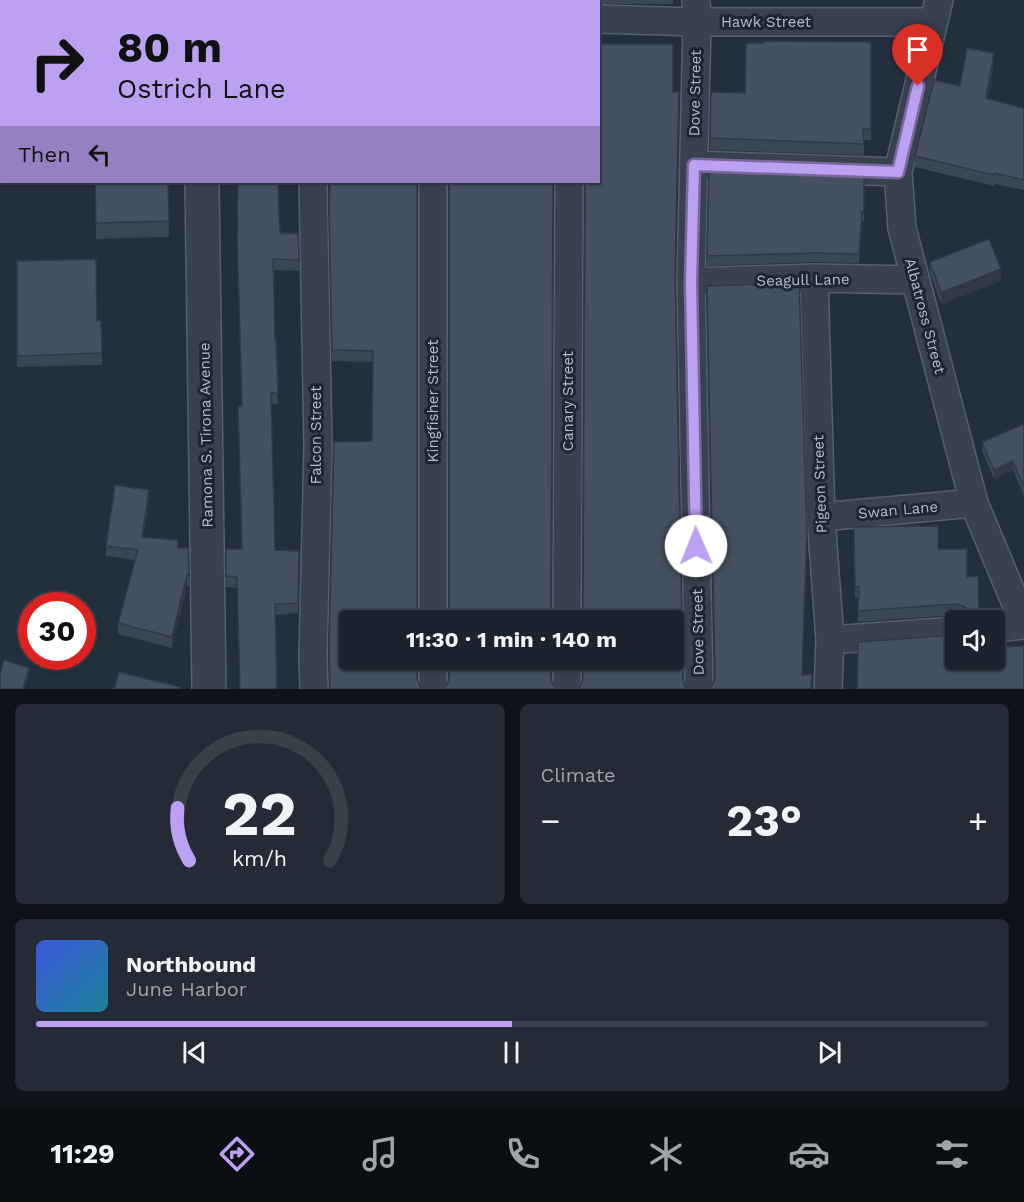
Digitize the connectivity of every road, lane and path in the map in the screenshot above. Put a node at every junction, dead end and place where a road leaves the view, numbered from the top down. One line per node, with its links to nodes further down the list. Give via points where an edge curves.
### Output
1 (696, 11): 2 (street, Hawk Street); 3 (street, Hawk Street); 4 (street, Dove Street)
2 (936, 11): 5 (street, Albatross Street)
3 (600, 20)
4 (694, 165): 5 (street); 12 (street, Dove Street)
5 (898, 172): 11 (street, Albatross Street, via 902,228)
6 (202, 183): 23 (street, Ramona S. Tirona Avenue)
7 (313, 183): 24 (street, Falcon Street, via 318,446)
8 (433, 183): 15 (street, Kingfisher Street)
9 (568, 183): 16 (street, Canary Street)
10 (814, 278): 11 (street, Seagull Lane); 12 (street, Seagull Lane); 14 (street, Pigeon Street)
11 (915, 280): 13 (street, Albatross Street)
12 (691, 282): 27 (street, Dove Street)
13 (974, 503): 14 (street, Swan Lane); 17 (street, Albatross Street)
14 (821, 517): 20 (street, Pigeon Street)
15 (434, 610)
16 (567, 610)
17 (1024, 624): 18 (street)
18 (1005, 626)
19 (945, 632): 20 (street)
20 (830, 640): 28 (street, Pigeon Street)
21 (434, 670): 25 (street)
22 (567, 670): 26 (street)
23 (209, 689)
24 (315, 689)
25 (434, 689)
26 (567, 689)
27 (699, 689)
28 (828, 689)

